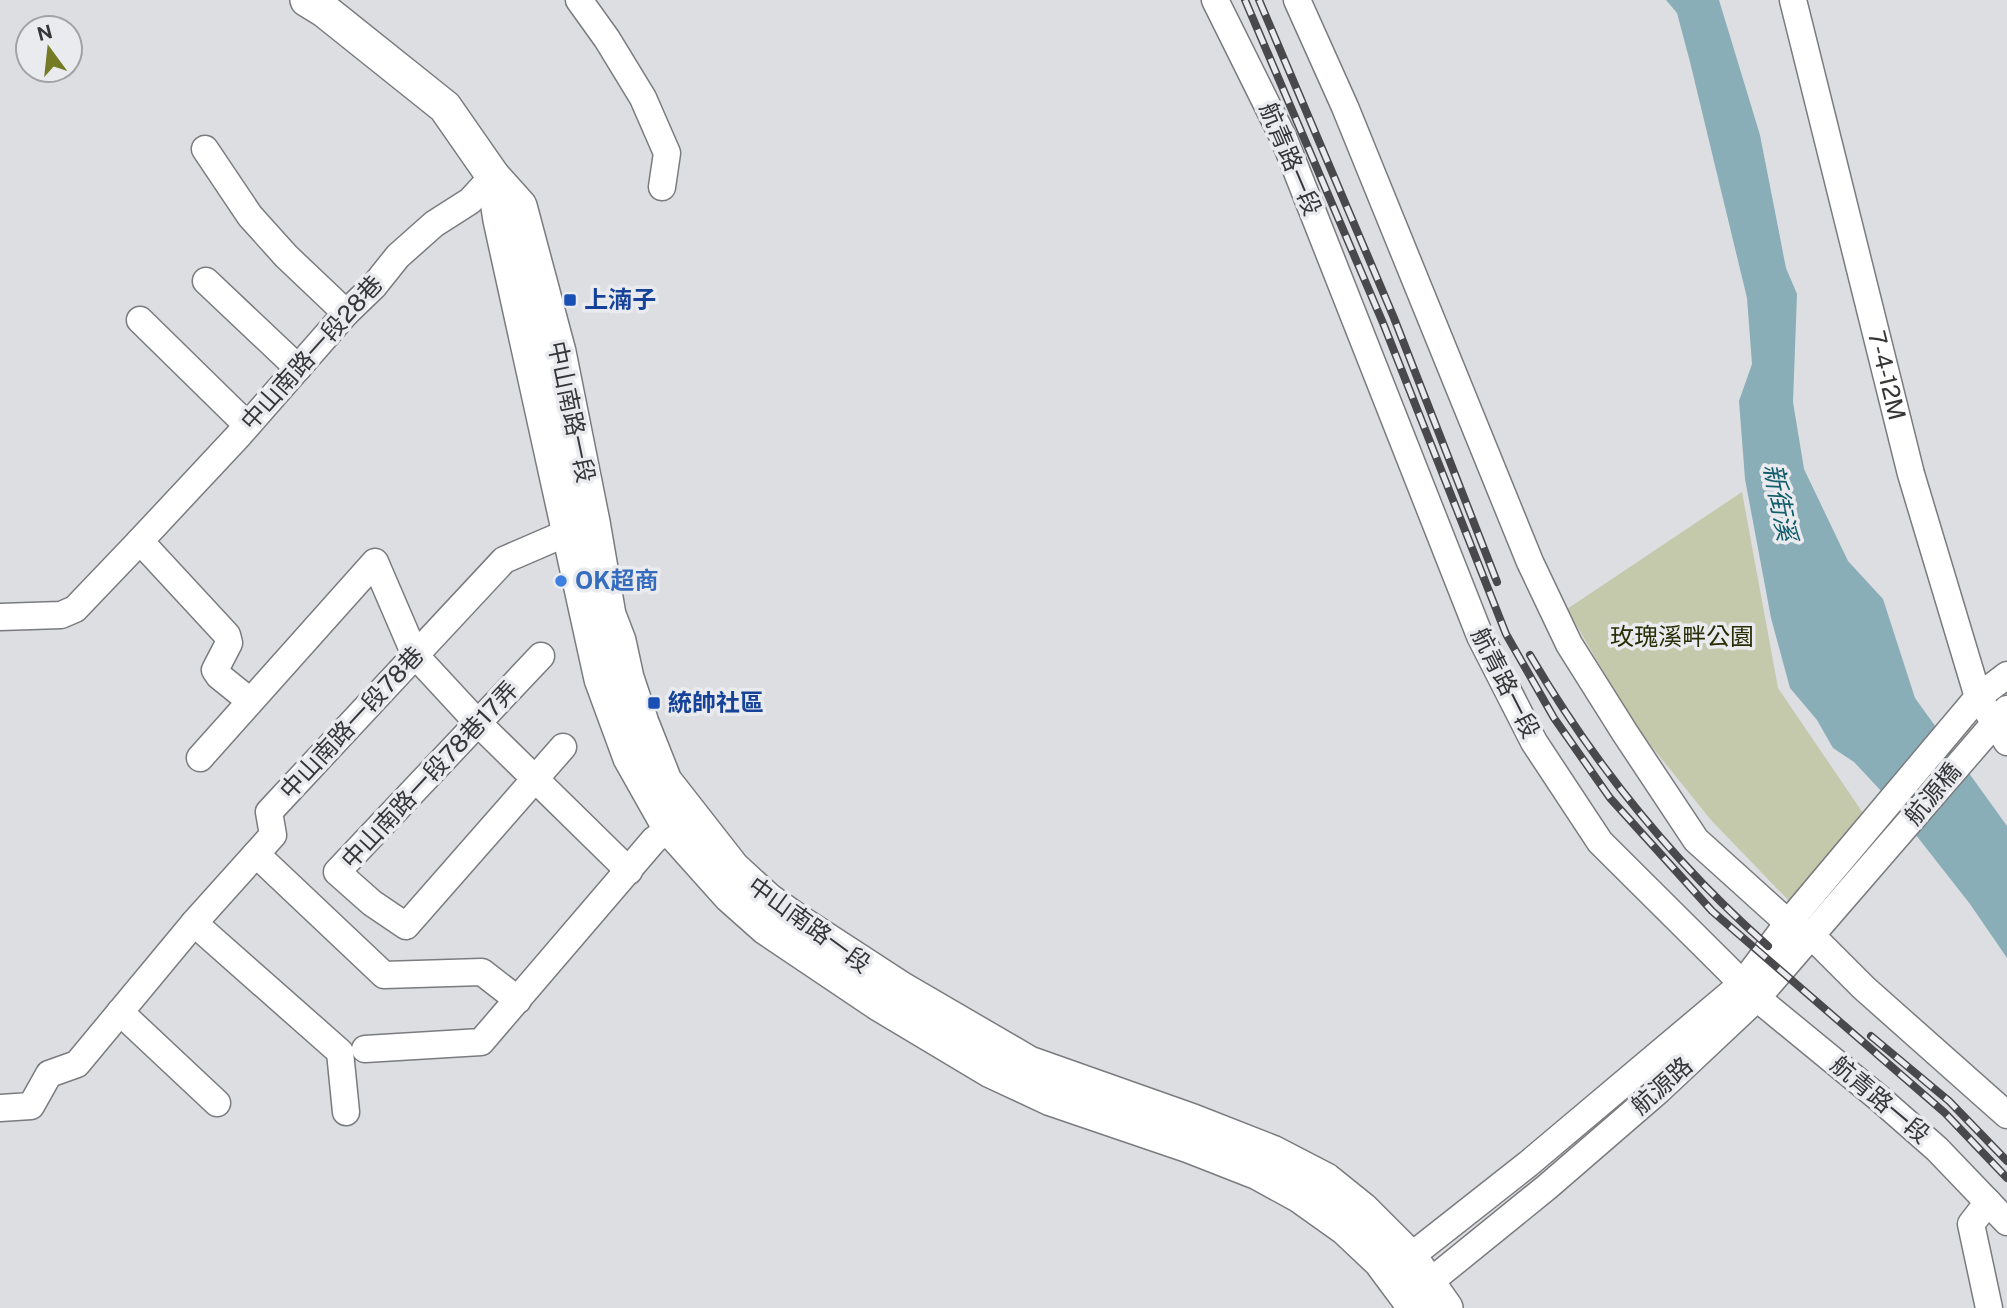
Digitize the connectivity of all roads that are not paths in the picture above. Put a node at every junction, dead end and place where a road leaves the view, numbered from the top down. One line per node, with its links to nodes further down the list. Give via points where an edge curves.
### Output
1 (579, 0): 8 (street, via 643,98 667,153)
2 (1215, 0): 34 (street, 航青路一段, via 1284,139 1480,636 1534,742 1600,842)
3 (1297, 0): 33 (street, via 1530,562 1569,644 1696,839)
4 (1793, 0): 20 (street, 7-4-12M, via 1911,474)
5 (319, 4): 7 (main road, 中山南路一段, via 445,107)
6 (205, 149): 10 (street, via 250,216)
7 (493, 176): 10 (street, 中山南路一段28巷, via 470,201 434,224 398,256); 14 (main road, 中山南路一段, via 500,220)
8 (662, 187)
9 (206, 281): 12 (street)
10 (346, 313): 12 (street, 中山南路一段28巷)
11 (140, 320): 13 (street)
12 (298, 368): 13 (street, 中山南路一段28巷)
13 (247, 425): 15 (street, 中山南路一段28巷)
14 (580, 527): 17 (street, 中山南路一段78巷, via 504,560); 27 (main road, 中山南路一段, via 601,679 630,758)
15 (141, 541): 16 (street, 中山南路一段28巷, via 75,609); 21 (street, via 227,635 229,643 215,670)
16 (0, 617)
17 (415, 656): 21 (street, via 375,562); 22 (street); 30 (street, 中山南路一段78巷, via 269,812 273,835)
18 (541, 656): 22 (street, 中山南路一段78巷17弄)
19 (2007, 675): 20 (street)
20 (1978, 697): 23 (street, 7-4-12M); 28 (street, 航源橋)
21 (250, 701): 25 (street)
22 (477, 722): 26 (street); 26 (street, 中山南路一段78巷17弄, via 337,872 406,926)
23 (2003, 724): 29 (street, 航源橋, via 1976,742)
24 (563, 747): 26 (street, 中山南路一段78巷17弄)
25 (200, 758)
26 (535, 778): 31 (street)
27 (679, 822): 31 (street, via 654,840); 44 (main road, 中山南路一段, via 730,896 766,928 879,1004 991,1071 1051,1099 1258,1173 1345,1228)
28 (1871, 824): 33 (street, 航源路)
29 (1889, 845): 33 (street, 航源路)
30 (256, 854): 32 (street, 中山南路一段78巷); 35 (street, via 384,975 482,972)
31 (629, 871): 35 (street)
32 (194, 923): 36 (street, 中山南路一段78巷); 41 (street, via 340,1052)
33 (1799, 929): 34 (street, 航源路); 40 (street)
34 (1750, 990): 42 (street, 航青路一段, via 1919,1132); 44 (street, 航源路, via 1647,1100 1547,1187)
35 (518, 1000): 37 (street, via 481,1042)
36 (120, 1012): 38 (street); 39 (street, 中山南路一段78巷, via 77,1064 49,1074 32,1106)
37 (365, 1049)
38 (217, 1103)
39 (0, 1108)
40 (2002, 1109)
41 (346, 1112)
42 (1988, 1202): 43 (street, 航青路一段); 45 (street, via 1971,1224)
43 (2007, 1222)
44 (1416, 1288)
45 (1989, 1308)

